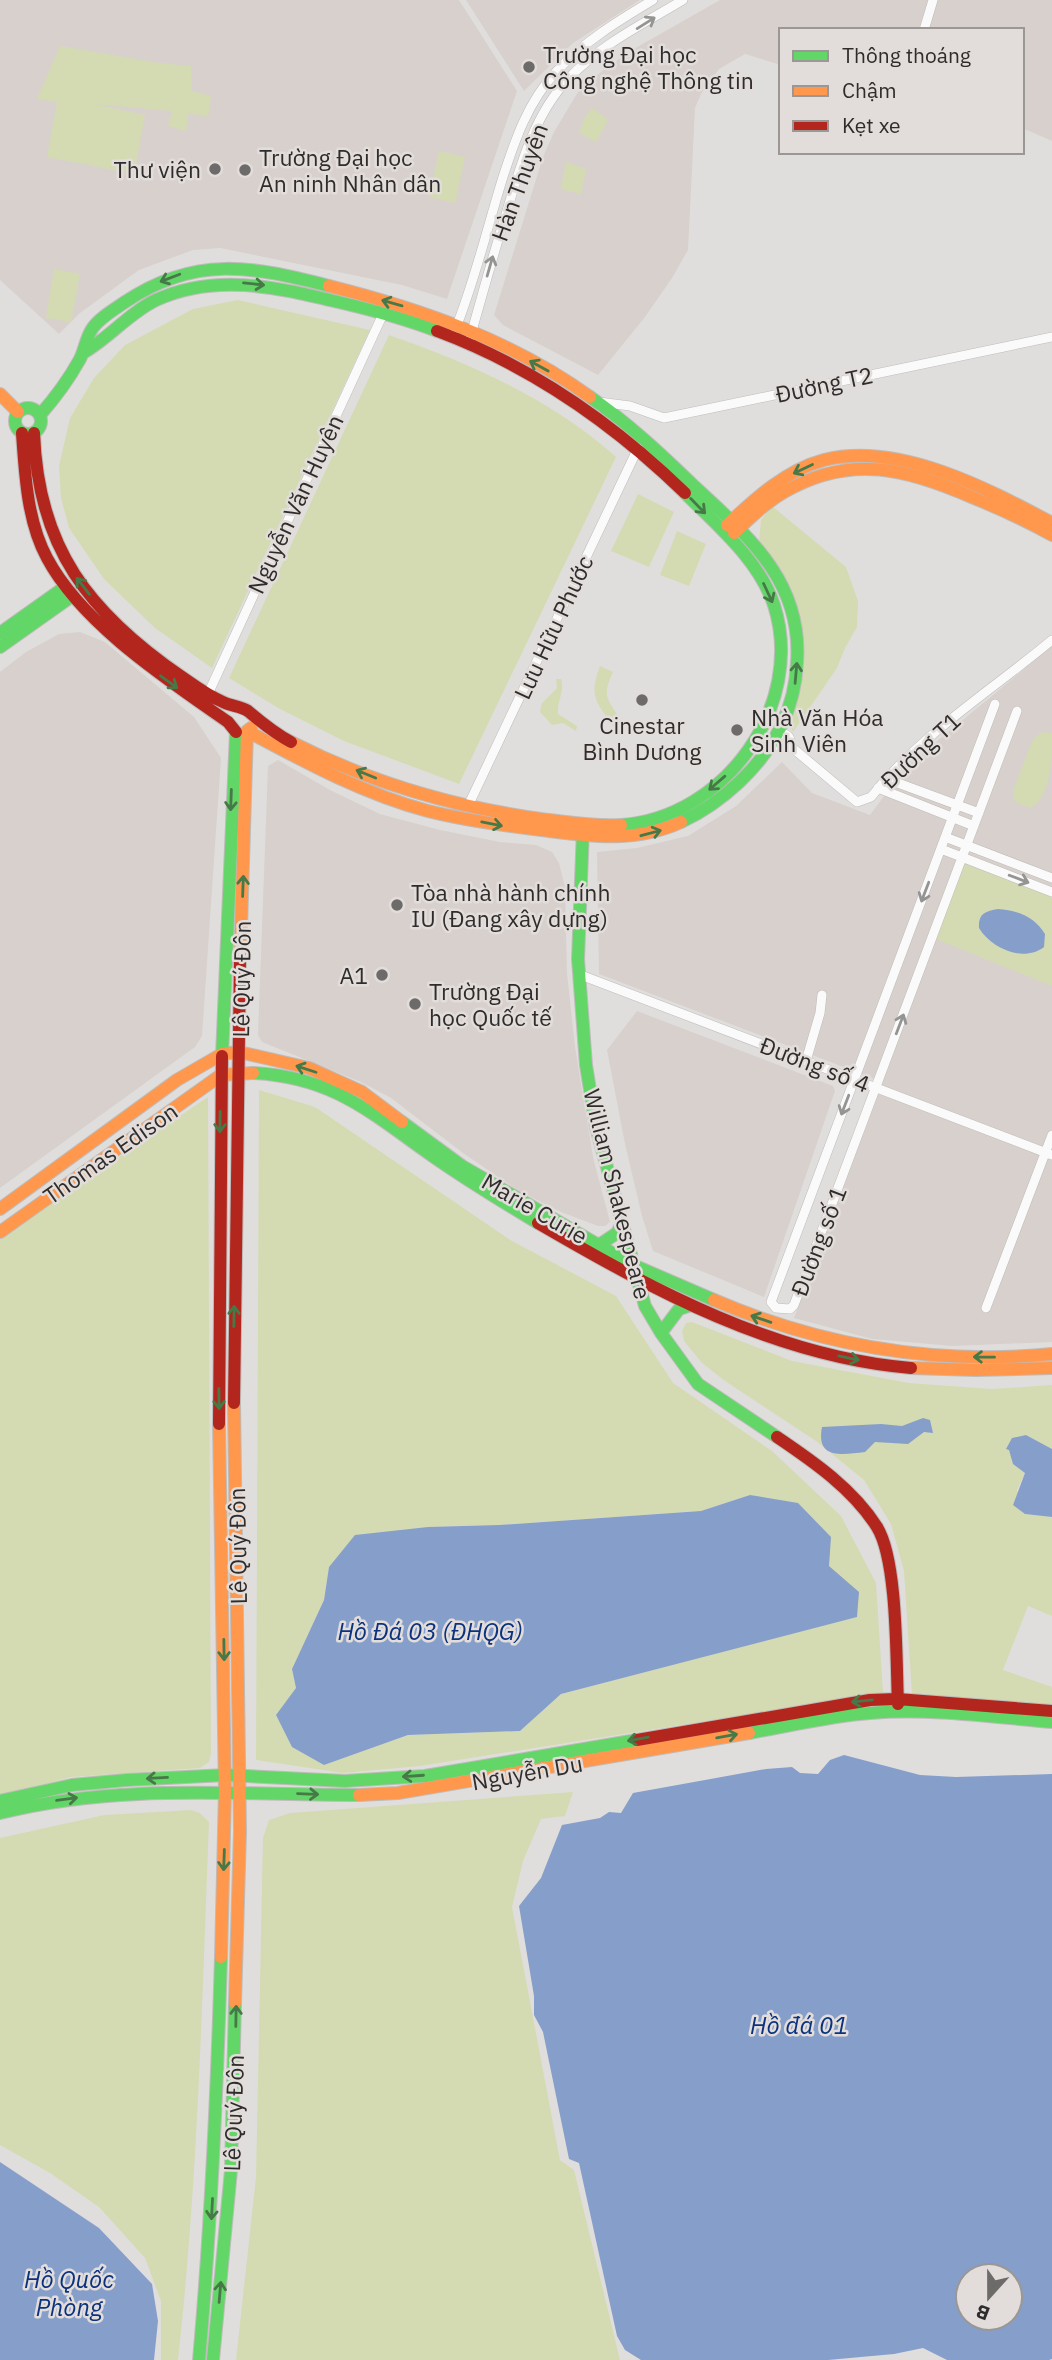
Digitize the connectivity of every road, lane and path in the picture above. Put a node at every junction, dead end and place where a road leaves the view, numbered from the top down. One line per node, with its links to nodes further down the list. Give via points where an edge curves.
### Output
1 (653, 0): 6 (street, Hàn Thuyên, via 584,45 555,72 533,102 515,141)
2 (683, 0): 8 (street, Hàn Thuyên, one-way to 2, via 517,178 548,106 567,80 605,48)
3 (933, 0): 4 (street)
4 (925, 28)
5 (383, 314): 6 (street); 9 (street, one-way to 5, via 102,344 144,307 213,283 259,283); 24 (street, Nguyễn Văn Huyên)
6 (454, 331): 8 (street); 9 (street, one-way to 9, via 418,310 299,278 213,267 181,273 141,290 94,326)
7 (1052, 337): 11 (street, Đường T2, via 664,418 630,406)
8 (470, 338): 11 (street, via 530,361 575,386)
9 (83, 353): 13 (street)
10 (0, 394): 12 (street)
11 (594, 406): 15 (street); 17 (street, via 650,445)
12 (19, 412): 13 (street, via 30,408); 14 (street, via 15,423)
13 (40, 415): 14 (street, via 40,427)
14 (28, 433): 20 (street, via 25,476 32,515 46,556); 24 (street, one-way to 14, via 136,640 77,579 54,539 38,494)
15 (638, 448): 18 (street, one-way to 18); 35 (street, Lưu Hữu Phước)
16 (1052, 523): 17 (street, one-way to 17, via 948,474 868,456 826,459 800,469 781,480)
17 (735, 525): 18 (street); 19 (street, via 797,485 831,471 871,467 934,480); 31 (street, one-way to 17, via 795,683 798,650 794,618 778,575)
18 (725, 534): 30 (street, one-way to 30, via 765,585 780,626 779,684)
19 (1052, 535)
20 (68, 591): 21 (street); 23 (street); 29 (street, one-way to 29, via 160,675)
21 (0, 634)
22 (1052, 640): 32 (street, Đường T1, via 974,701)
23 (0, 648)
24 (208, 694): 26 (street)
25 (995, 704): 34 (street, Đường số 1)
26 (238, 709): 28 (street); 29 (street, via 232,713)
27 (1017, 711): 36 (street, Đường số 1)
28 (252, 717): 29 (street, via 252,725); 35 (street, one-way to 28, via 363,774 272,732)
29 (237, 728): 39 (street, one-way to 39, via 354,784 425,810 502,826); 46 (street, Lê Quý Đôn, one-way to 46); 47 (street, Lê Quý Đôn, one-way to 29)
30 (762, 732): 31 (street); 39 (street, one-way to 39, via 729,773 678,811 632,825)
31 (777, 738): 33 (street, Đường T1, via 786,735 789,744 857,802 871,797); 39 (street, one-way to 31, via 610,839 635,837 684,821 743,779)
32 (887, 779): 33 (street, Đường T1); 34 (street)
33 (878, 788): 37 (street)
34 (958, 805): 36 (street); 37 (street, Đường số 1)
35 (468, 806): 39 (street)
36 (979, 813): 38 (street, Đường số 1)
37 (953, 817): 38 (street); 40 (street, Đường số 1)
38 (974, 826): 41 (street, Đường số 1)
39 (583, 830): 48 (street, William Shakespeare)
40 (945, 837): 41 (street); 42 (street, Đường số 1)
41 (967, 845): 43 (street, Đường số 1); 44 (street)
42 (941, 849): 43 (street); 55 (street, Đường số 1, one-way to 55)
43 (962, 858): 45 (street, one-way to 45); 56 (street, Đường số 1, one-way to 43)
44 (1052, 878)
45 (1052, 892)
46 (225, 969): 47 (street); 51 (street, Lê Quý Đôn)
47 (240, 970): 50 (street, Lê Quý Đôn)
48 (579, 974): 52 (street, Đường số 4); 62 (street, William Shakespeare, via 595,1121)
49 (822, 995): 52 (street)
50 (239, 1052): 51 (street, Marie Curie); 53 (street, Lê Quý Đôn); 64 (street, Marie Curie, one-way to 50, via 462,1166 362,1093 309,1068)
51 (222, 1054): 54 (street, Lê Quý Đôn); 58 (street, Thomas Edison, via 177,1080)
52 (806, 1061): 55 (street, Đường số 4)
53 (240, 1072): 54 (street, Marie Curie); 65 (street, Marie Curie, via 299,1080 338,1093 497,1198); 71 (street, Lê Quý Đôn, one-way to 53)
54 (221, 1075): 59 (street, Thomas Edison); 70 (street, Lê Quý Đôn, one-way to 70)
55 (855, 1079): 56 (street, Đường số 4); 56 (street, Đường số 1, one-way to 56, via 771,1302 776,1308 790,1309 794,1304)
56 (876, 1088): 60 (street, Đường số 4)
57 (1052, 1135): 60 (street)
58 (98, 1138): 59 (street); 61 (street, Thomas Edison)
59 (110, 1153): 63 (street, Thomas Edison)
60 (1049, 1154): 67 (street)
61 (0, 1209)
62 (622, 1224): 64 (street); 65 (street, William Shakespeare)
63 (0, 1232)
64 (599, 1245): 65 (street, Marie Curie)
65 (634, 1271): 66 (street, Marie Curie); 68 (street, William Shakespeare, via 645,1306); 69 (street, Marie Curie, one-way to 65, via 933,1356 841,1342 750,1315)
66 (691, 1305): 68 (street, via 679,1309); 72 (street, Marie Curie, one-way to 72, via 824,1353 865,1362 943,1370)
67 (986, 1308)
68 (661, 1333): 77 (street, William Shakespeare, via 698,1384 816,1465 847,1490 878,1529 890,1566)
69 (1052, 1354)
70 (218, 1364): 71 (street); 74 (street, Lê Quý Đôn, one-way to 74)
71 (233, 1364): 73 (street, Lê Quý Đôn)
72 (1052, 1368)
73 (234, 1443): 74 (street); 75 (street, Lê Quý Đôn)
74 (219, 1444): 76 (street, Lê Quý Đôn)
75 (237, 1542): 76 (street); 81 (street, Lê Quý Đôn)
76 (222, 1545): 80 (street, Lê Quý Đôn, one-way to 80)
77 (898, 1705): 78 (street, Nguyễn Du); 79 (street, Nguyễn Du); 81 (street, Nguyễn Du, one-way to 81, via 850,1703 425,1776 345,1781); 83 (street, Nguyễn Du, one-way to 77, via 349,1796 415,1791)
78 (1052, 1711)
79 (1052, 1722)
80 (226, 1775): 81 (street, Nguyễn Du); 82 (street, Lê Quý Đôn); 84 (street, Nguyễn Du, one-way to 84, via 72,1785)
81 (240, 1776): 83 (street, Lê Quý Đôn)
82 (225, 1791): 83 (street, Nguyễn Du); 85 (street, Nguyễn Du, one-way to 82, via 48,1801 129,1792); 86 (street, Lê Quý Đôn, one-way to 86)
83 (240, 1791): 87 (street, Lê Quý Đôn, one-way to 83)
84 (0, 1801)
85 (0, 1813)
86 (218, 2077): 87 (street); 88 (street, Lê Quý Đôn, one-way to 88)
87 (235, 2078): 89 (street, Lê Quý Đôn)
88 (210, 2241): 89 (street); 90 (street, Lê Quý Đôn)
89 (225, 2242): 91 (street, Lê Quý Đôn, one-way to 89)
90 (199, 2360)
91 (213, 2360)

